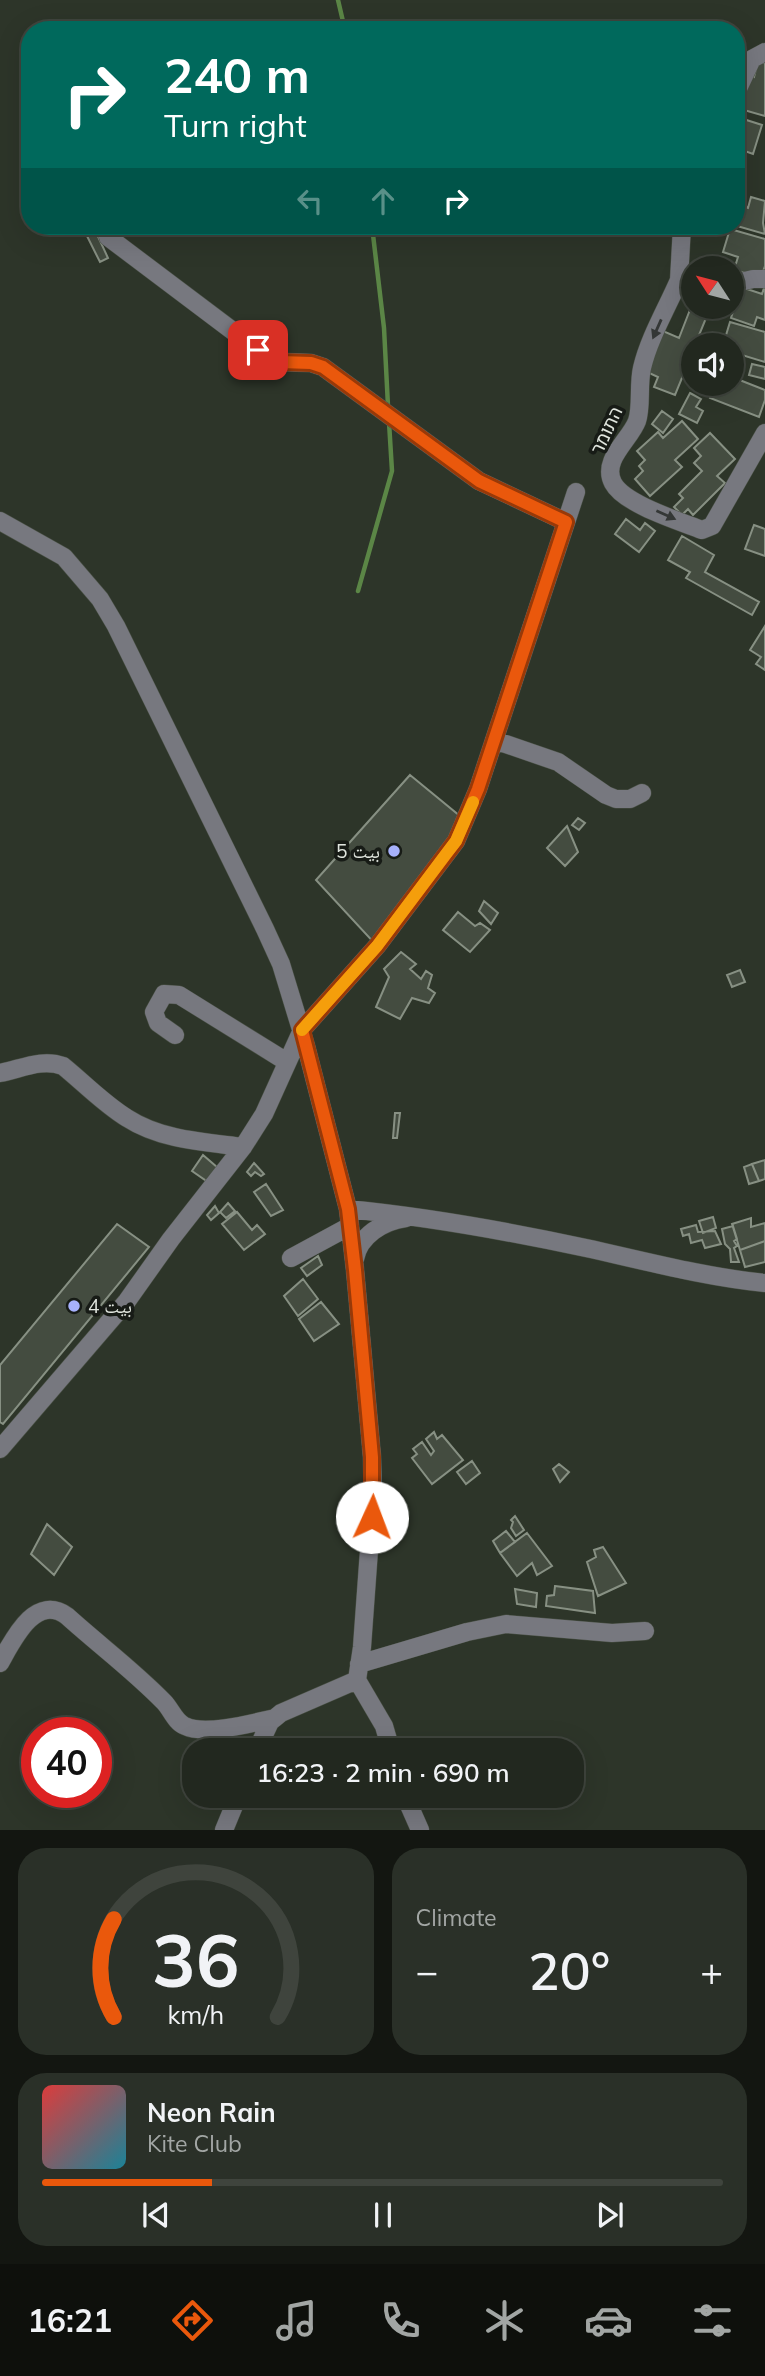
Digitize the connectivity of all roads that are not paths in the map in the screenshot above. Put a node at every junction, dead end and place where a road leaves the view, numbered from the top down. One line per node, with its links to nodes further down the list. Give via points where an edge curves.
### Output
1 (765, 52): 2 (street, via 752,59)
2 (745, 74)
3 (683, 235): 5 (street)
4 (108, 237): 12 (street, via 258,350 280,362 323,367 479,481)
5 (684, 256)
6 (765, 279): 7 (street)
7 (744, 281)
8 (681, 292): 9 (street, התומר, one-way to 9, via 643,364 637,422 614,459 613,483 627,498 702,530 712,526)
9 (765, 433)
10 (576, 492): 12 (street)
11 (0, 521): 15 (street, via 64,557 105,608 270,940)
12 (566, 522): 13 (street)
13 (494, 740): 14 (street, via 558,762 616,799); 15 (street, via 456,841 377,946)
14 (642, 793)
15 (302, 1030): 17 (street); 20 (street)
16 (175, 1035): 17 (street, via 158,1023 154,1012 164,994 179,995)
17 (287, 1062): 19 (street)
18 (0, 1073): 19 (street, via 54,1063 127,1118 155,1131)
19 (243, 1147): 25 (street, via 127,1301)
20 (349, 1217): 21 (street); 22 (street); 23 (street)
21 (421, 1217): 23 (street, via 400,1219 366,1236); 24 (street)
22 (291, 1258)
23 (354, 1262): 28 (street, via 373,1495)
24 (765, 1283)
25 (0, 1449)
26 (645, 1631): 28 (street, via 612,1633 506,1624 467,1632)
27 (0, 1663): 29 (street, via 29,1619 50,1609 67,1616 186,1727 237,1727)
28 (358, 1672): 29 (street); 31 (street)
29 (275, 1718): 30 (street)
30 (263, 1738)
31 (388, 1738)
32 (233, 1808): 34 (street)
33 (410, 1808): 35 (street)
34 (224, 1830)
35 (420, 1830)

